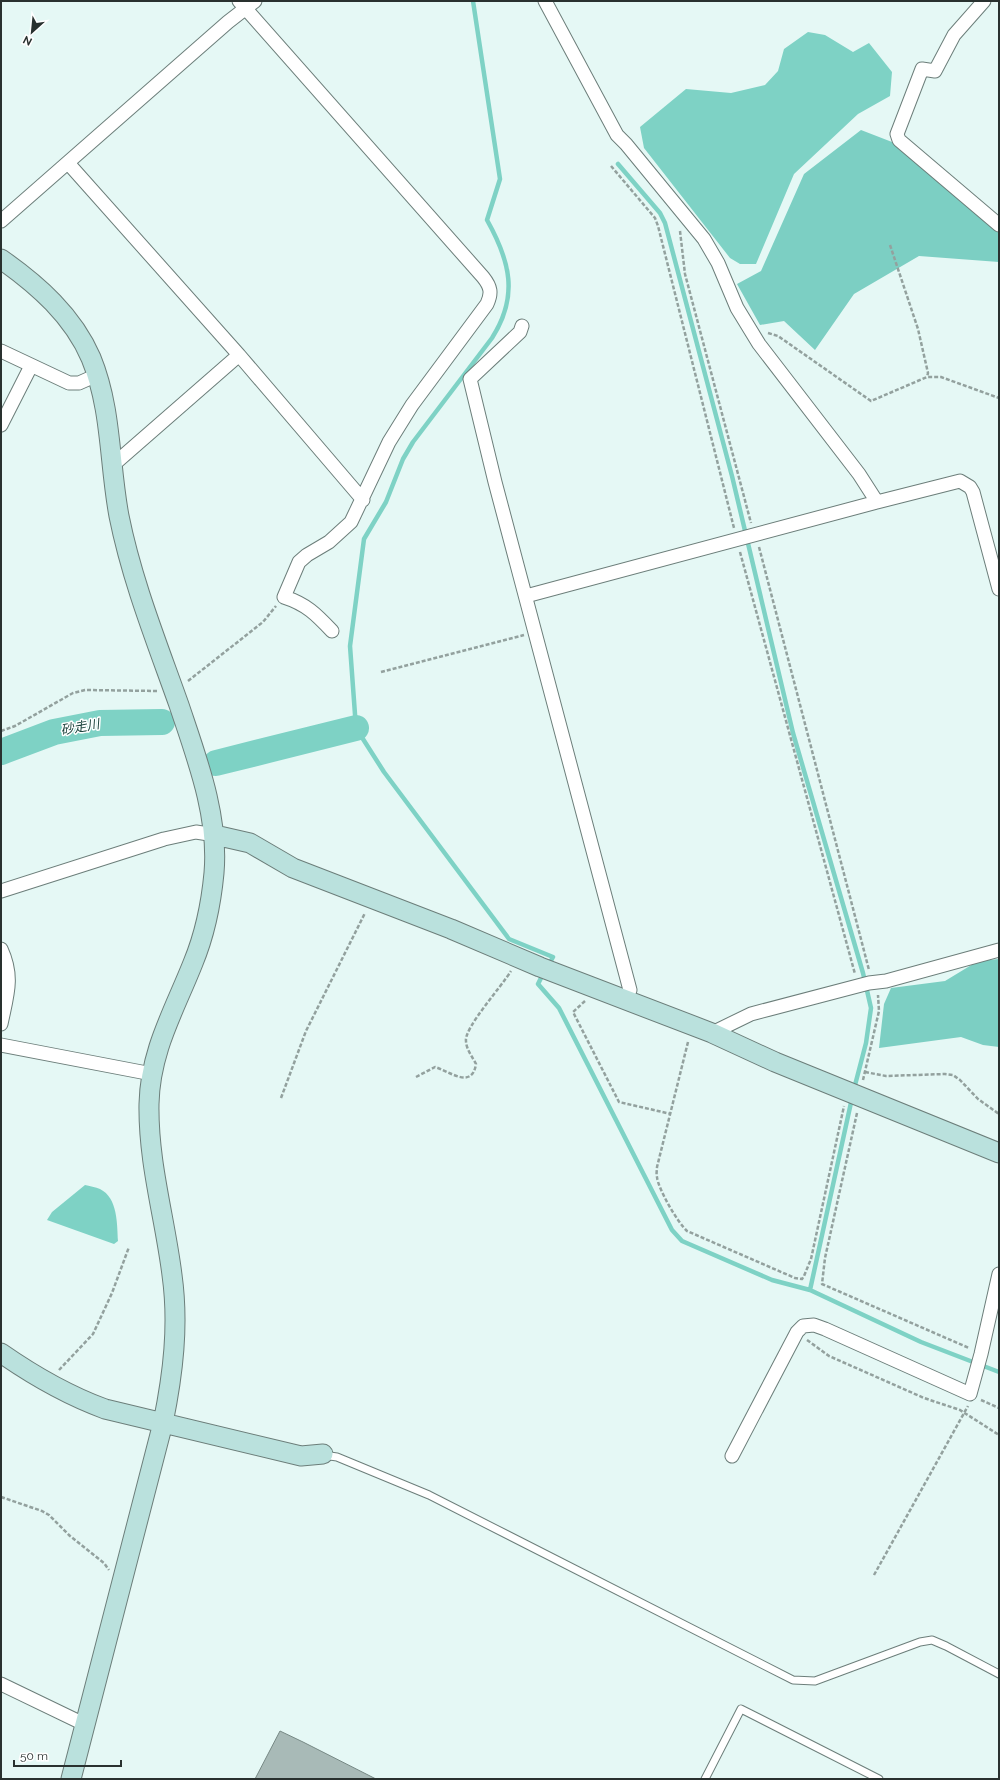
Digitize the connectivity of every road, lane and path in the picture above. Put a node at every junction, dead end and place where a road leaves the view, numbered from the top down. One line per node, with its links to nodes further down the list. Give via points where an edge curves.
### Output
1 (545, 1): 6 (street, via 612,127)
2 (984, 1): 8 (street, via 954,35 935,71 922,69 897,134 899,140)
3 (247, 4): 4 (street); 21 (street, via 483,277 490,289 491,296 487,304 412,405 389,442)
4 (68, 163): 7 (street); 14 (street)
5 (611, 166): 24 (path, via 655,218 658,226)
6 (682, 212): 12 (street, via 704,239 718,263 737,308); 23 (path, via 680,240 685,274)
7 (1, 221)
8 (999, 225)
9 (890, 245): 17 (path, via 918,329)
10 (1, 259): 16 (street, via 34,283 64,314 78,332)
11 (522, 326): 26 (street, via 520,332 466,376)
12 (755, 335): 17 (path, via 763,333 778,336 871,401); 22 (street, via 767,356 858,474)
13 (1, 351): 15 (street)
14 (239, 355): 20 (street); 21 (street)
15 (31, 366): 16 (street, via 69,383 79,383); 19 (street)
16 (97, 375): 20 (street, via 109,422)
17 (927, 377): 18 (path, via 942,377)
18 (999, 398)
19 (1, 425)
20 (113, 465): 30 (street, via 119,516 142,601 200,766)
21 (363, 500): 27 (street, via 351,522 329,542 299,562 284,596 300,602 314,612)
22 (876, 502): 23 (street); 25 (street, via 964,482 974,492)
23 (755, 536): 24 (street); 36 (path)
24 (739, 539): 26 (street); 36 (path)
25 (999, 589)
26 (526, 596): 28 (street)
27 (332, 631)
28 (535, 632): 29 (path); 37 (street, via 630,990)
29 (381, 672)
30 (214, 835): 31 (street, via 196,832 164,839); 32 (street, via 250,843 293,868); 44 (street, via 212,891 204,933 193,965 166,1024)
31 (1, 891)
32 (372, 899): 35 (street); 47 (path, via 306,1031)
33 (1, 949): 39 (street, via 9,972 8,992)
34 (999, 950): 36 (street)
35 (520, 958): 37 (street); 45 (path, via 474,1020 467,1035 466,1041 476,1064 472,1074 460,1078 435,1067)
36 (865, 984): 41 (street, via 751,1014); 43 (path, via 880,1001)
37 (625, 1000): 40 (street)
38 (586, 1001): 48 (path, via 573,1012 619,1102)
39 (1, 1024)
40 (695, 1026): 41 (street); 48 (path, via 686,1050)
41 (712, 1033): 46 (street)
42 (1, 1045): 44 (street)
43 (865, 1072): 46 (path); 49 (path, via 886,1076 953,1076)
44 (152, 1074): 60 (street, via 149,1100 150,1146 172,1278 176,1327 171,1383)
45 (416, 1077)
46 (854, 1095): 48 (path, via 843,1108 811,1259 802,1279 729,1250 682,1227 656,1177); 50 (street); 55 (path, via 856,1121 825,1258 822,1284)
47 (281, 1098)
48 (671, 1114)
49 (999, 1114)
50 (999, 1153)
51 (129, 1247): 56 (path, via 93,1334 54,1376)
52 (999, 1274): 55 (street)
53 (798, 1332): 57 (street, via 803,1326 814,1325 825,1329); 59 (path, via 829,1356); 63 (street)
54 (1, 1353): 56 (street)
55 (981, 1354): 57 (street)
56 (50, 1386): 60 (street, via 105,1409)
57 (971, 1395): 58 (path); 59 (path)
58 (999, 1408)
59 (964, 1413): 61 (path); 65 (path)
60 (163, 1423): 62 (street, via 301,1456); 66 (street)
61 (999, 1435)
62 (323, 1454): 67 (lane, via 338,1457 429,1495 793,1680 815,1681 920,1642 932,1640)
63 (732, 1456)
64 (1, 1497): 66 (path, via 42,1510 104,1563 112,1574)
65 (874, 1575)
66 (123, 1576): 69 (street)
67 (999, 1674)
68 (1, 1684): 69 (street)
69 (86, 1725): 70 (street)
70 (71, 1779)
71 (705, 1779): 72 (lane, via 741,1709)
72 (879, 1779)

